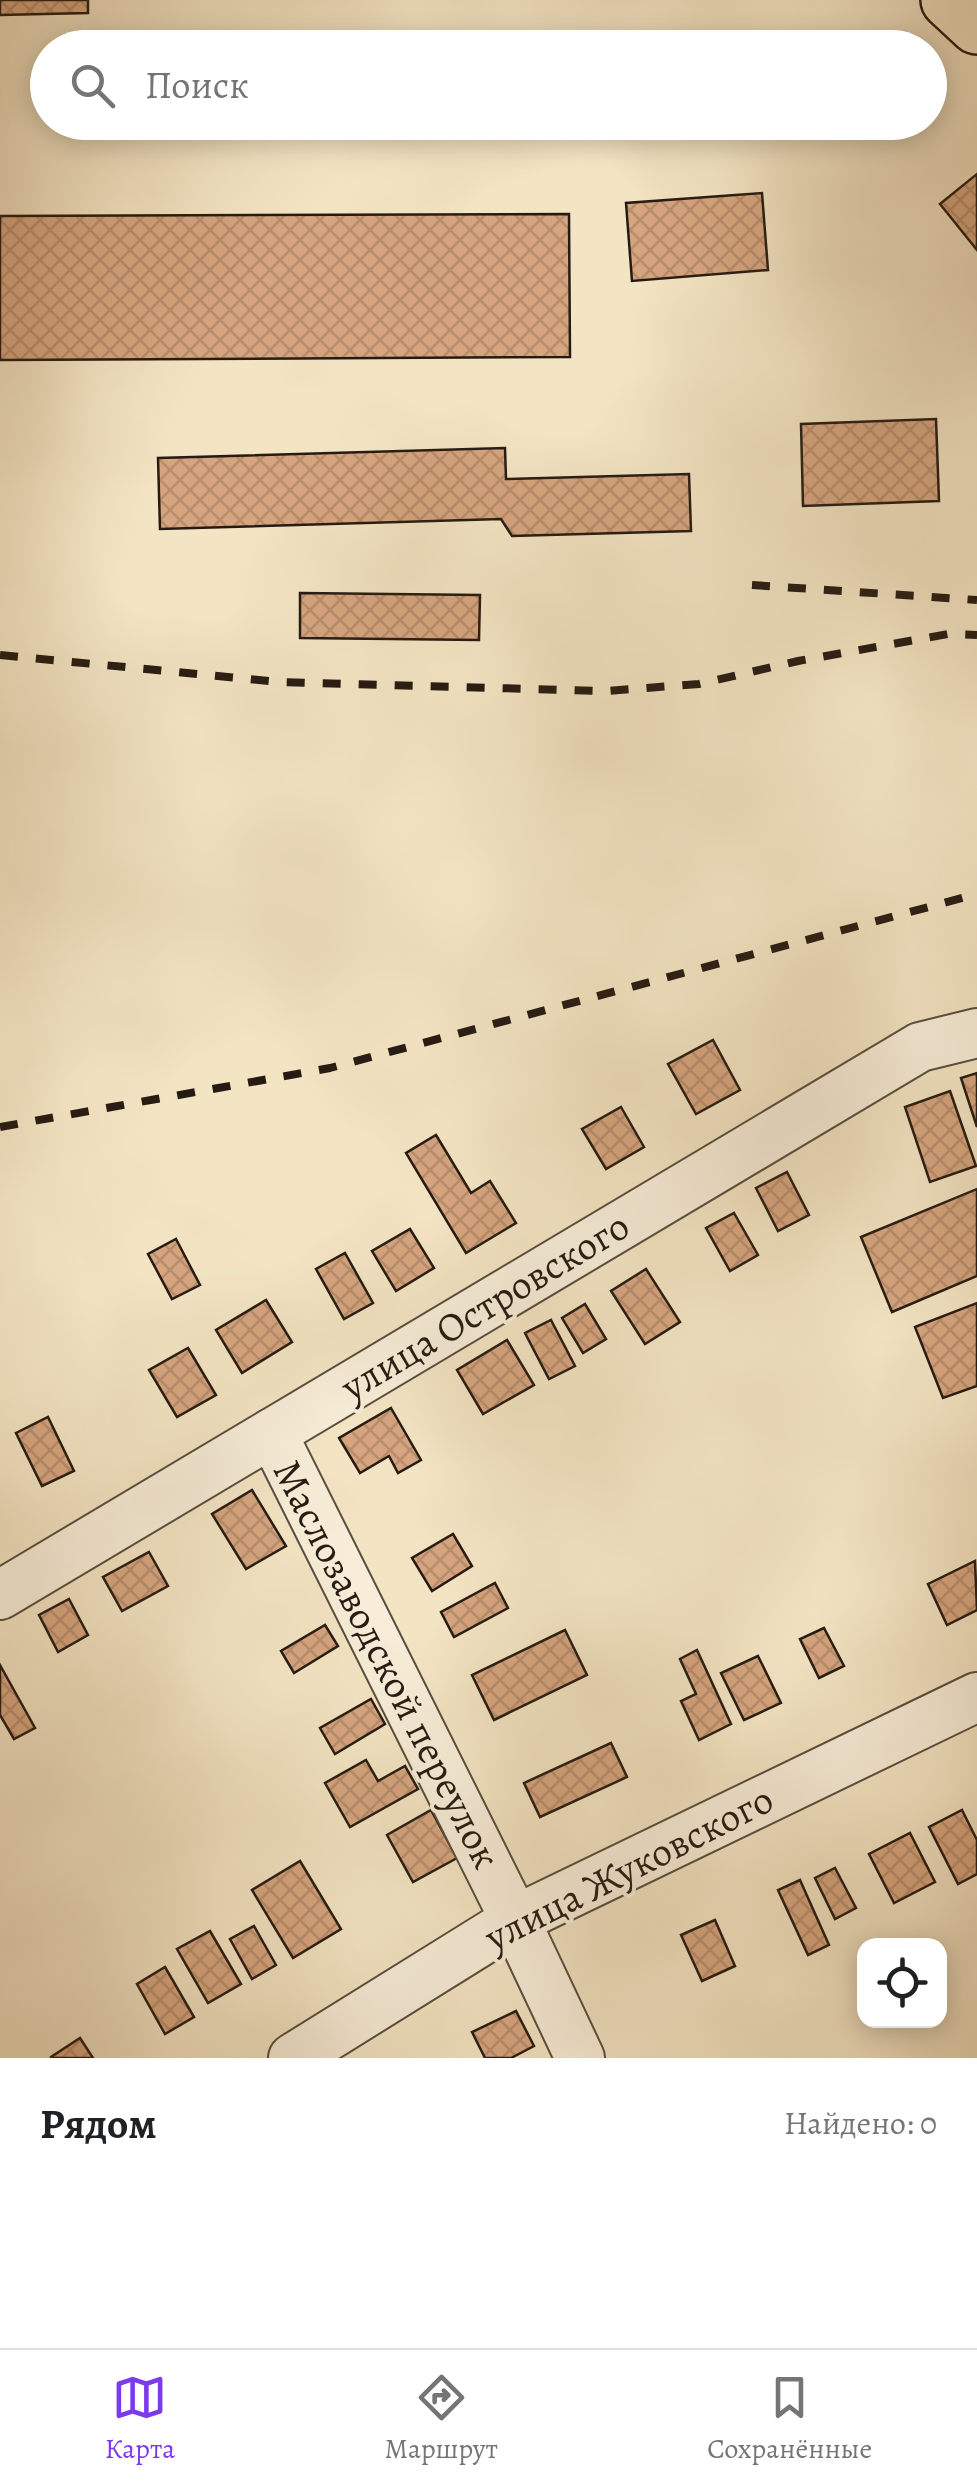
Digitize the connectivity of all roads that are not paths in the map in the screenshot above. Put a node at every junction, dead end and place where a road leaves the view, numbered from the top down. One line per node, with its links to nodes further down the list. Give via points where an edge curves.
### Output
1 (952, 0): 2 (main road); 3 (main road)
2 (977, 8)
3 (977, 26)
4 (977, 1033): 5 (street, улица Островского, via 920,1047)
5 (272, 1433): 6 (street, улица Островского); 8 (street, Маслозаводской переулок)
6 (0, 1595)
7 (977, 1697): 8 (street, улица Жуковского)
8 (515, 1920): 9 (street, улица Жуковского); 10 (street, Маслозаводской переулок)
9 (292, 2058)
10 (580, 2058)

